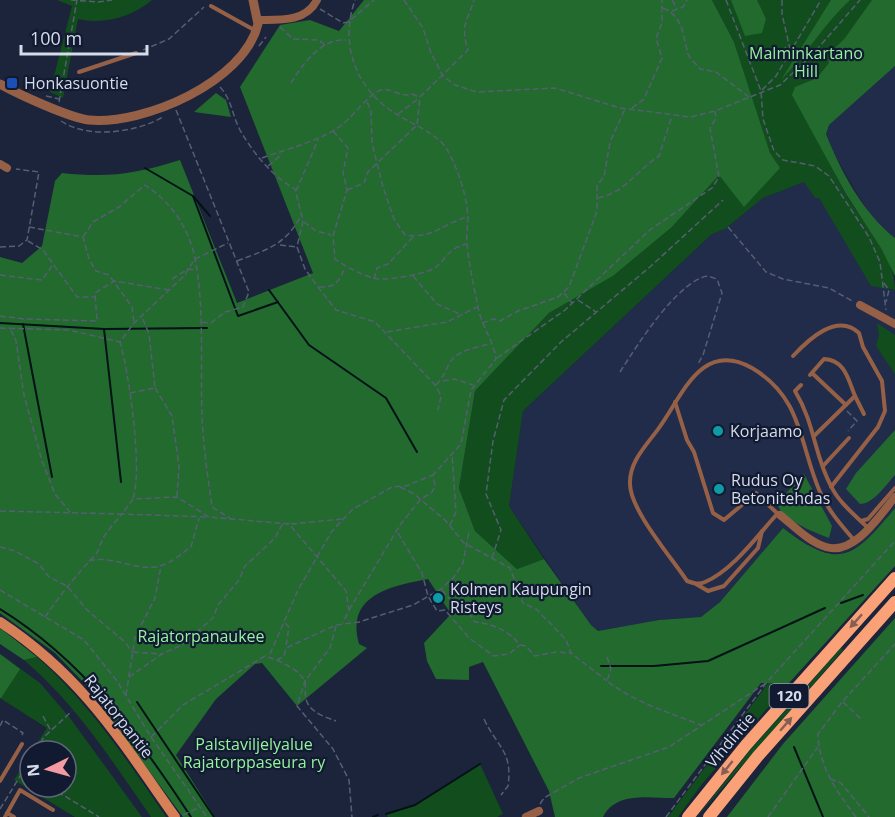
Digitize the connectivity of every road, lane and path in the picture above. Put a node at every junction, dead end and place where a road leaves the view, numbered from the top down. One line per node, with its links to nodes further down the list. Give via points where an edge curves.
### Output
1 (70, 0): 15 (path)
2 (112, 0): 15 (path)
3 (253, 0): 21 (street)
4 (355, 0): 23 (path)
5 (374, 0): 23 (path)
6 (404, 0): 31 (path, via 423,28 430,53)
7 (474, 0): 31 (path, via 463,23 468,50)
8 (662, 0): 18 (path)
9 (672, 0): 19 (path)
10 (687, 0): 19 (path)
11 (726, 0): 35 (path)
12 (782, 0): 28 (path)
13 (821, 0): 28 (path)
14 (860, 0): 35 (path, via 780,85)
15 (77, 1): 42 (path)
16 (316, 2): 22 (street, via 301,16); 23 (path, via 324,15)
17 (210, 6): 24 (lane); 29 (path, via 169,39)
18 (663, 8): 20 (path); 43 (path, via 656,38 662,58 644,99)
19 (678, 9): 20 (path)
20 (671, 11): 38 (path, via 687,39 689,55 700,69 716,72)
21 (258, 20): 22 (street); 24 (street)
22 (277, 20): 26 (path, via 292,39 319,40)
23 (348, 22): 25 (path)
24 (256, 31): 32 (street, via 242,52)
25 (347, 40): 26 (path, via 334,40); 36 (path)
26 (326, 46): 33 (path, via 304,61)
27 (785, 47): 28 (path)
28 (790, 51): 35 (path, via 776,76)
29 (136, 53): 30 (lane)
30 (80, 72)
31 (443, 76): 37 (path); 41 (path, via 455,85 477,92 555,88)
32 (214, 80): 40 (street); 51 (path, via 228,95 239,129)
33 (291, 83)
34 (0, 84): 42 (street)
35 (761, 91): 38 (path); 89 (path, via 763,119 774,151 783,160 815,166 829,176 869,237 889,290)
36 (371, 95): 37 (path, via 381,90); 39 (path); 45 (path)
37 (420, 97): 45 (path); 47 (path)
38 (749, 97): 44 (path)
39 (367, 102): 48 (path); 52 (path, via 372,143)
40 (174, 104): 42 (street, via 117,120 83,119); 74 (path)
41 (626, 108): 43 (path); 57 (path, via 610,141 604,177 597,184)
42 (58, 109)
43 (631, 109): 46 (path)
44 (715, 111): 46 (path, via 691,117); 88 (path, via 710,128 719,177 705,193 651,230)
45 (397, 114): 47 (path)
46 (672, 116): 57 (path, via 659,156 613,195)
47 (417, 125): 52 (path, via 390,148); 60 (path, via 446,148 462,181)
48 (333, 131): 49 (path); 55 (path, via 348,148 343,172)
49 (318, 139): 50 (path); 56 (path)
50 (280, 151): 51 (path); 54 (path, via 280,156)
51 (261, 159): 54 (path)
52 (380, 164): 55 (path, via 368,172 364,183); 65 (path, via 393,219 405,235)
53 (4, 166): 63 (path, via 39,172)
54 (267, 166): 56 (path)
55 (346, 190): 64 (path)
56 (296, 192): 59 (path)
57 (597, 198): 86 (path, via 589,235)
58 (723, 200): 93 (path)
59 (302, 214): 61 (path); 70 (path)
60 (468, 217): 65 (path, via 421,237); 69 (path)
61 (303, 221): 64 (path, via 316,231); 72 (path)
62 (728, 226): 91 (path, via 766,272 828,288)
63 (29, 227): 66 (path); 67 (path)
64 (333, 236): 76 (path, via 335,259)
65 (414, 236): 82 (path, via 388,264 377,268)
66 (83, 237): 73 (path, via 93,222 120,207 145,185 160,195 180,219); 83 (path, via 96,271)
67 (27, 240): 71 (path, via 19,246); 75 (path, via 43,250)
68 (228, 243): 73 (path)
69 (467, 244): 80 (path, via 451,249 432,269); 92 (path)
70 (279, 245): 72 (path); 74 (path)
71 (0, 247)
72 (297, 247): 84 (path, via 305,269)
73 (195, 259): 77 (path); 78 (path)
74 (236, 261): 97 (path, via 249,292 243,307 225,312 211,323)
75 (52, 266): 79 (path, via 42,279); 87 (path, via 77,297)
76 (345, 267): 82 (path); 84 (path, via 339,282 329,288)
77 (188, 269): 78 (path); 81 (path); 85 (path)
78 (196, 270): 97 (path)
79 (0, 275)
80 (412, 275): 82 (path); 94 (path, via 437,304)
81 (171, 279)
82 (374, 279)
83 (114, 281): 85 (path); 87 (path, via 95,292); 98 (path, via 132,307)
84 (318, 287): 103 (path, via 336,310 375,322)
85 (170, 290): 96 (path)
86 (563, 292): 90 (path); 99 (path, via 500,321 494,318)
87 (96, 297): 95 (path, via 97,321)
88 (577, 299): 90 (path); 93 (path)
89 (885, 303)
90 (572, 304): 107 (path)
91 (860, 305): 100 (street)
92 (478, 307): 94 (path); 99 (path)
93 (596, 312): 155 (path, via 504,400 493,441 486,494 501,530)
94 (463, 315): 103 (path, via 424,328)
95 (0, 316)
96 (141, 316): 98 (path); 114 (path, via 148,334)
97 (200, 322): 141 (path, via 202,417 212,507)
98 (134, 323): 104 (path)
99 (482, 324): 105 (path)
100 (895, 324)
101 (0, 328): 102 (path)
102 (11, 330): 104 (path, via 69,330); 135 (path, via 42,461 56,494)
103 (387, 332): 113 (path)
104 (120, 342): 115 (path)
105 (491, 344): 107 (path); 110 (path, via 469,348 453,359)
106 (793, 356): 128 (lane, via 822,330 851,328 860,333 863,347 882,381 883,419)
107 (496, 359): 111 (path)
108 (698, 364): 109 (path, via 722,293 717,279 708,276 695,281 648,327)
109 (620, 372)
110 (442, 381): 111 (path, via 454,379); 113 (path)
111 (473, 385): 124 (path, via 461,444)
112 (801, 385): 121 (lane, via 795,391 808,412)
113 (435, 386): 119 (path, via 441,396)
114 (154, 388): 115 (path); 130 (path, via 172,416 179,466)
115 (129, 393): 132 (path, via 138,483)
116 (855, 396): 118 (lane); 118 (lane, via 842,364 824,359 811,374); 120 (lane)
117 (675, 402): 137 (lane, via 713,513 724,519 756,493); 150 (lane, via 687,381 708,365 732,361 752,369 788,402 798,419 820,492); 159 (lane, via 633,466 630,491 687,581)
118 (844, 406): 121 (lane); 122 (path, via 857,421)
119 (438, 410)
120 (864, 414)
121 (815, 436): 125 (lane)
122 (843, 436)
123 (849, 438): 125 (lane)
124 (452, 454): 126 (path); 145 (path, via 456,512)
125 (823, 466): 128 (lane)
126 (433, 475): 127 (path); 133 (path, via 435,486)
127 (398, 486): 133 (path); 140 (path, via 353,509)
128 (831, 487): 142 (lane)
129 (895, 488): 142 (lane, via 868,519)
130 (177, 497): 132 (path); 139 (path)
131 (895, 497): 146 (street)
132 (133, 499): 136 (path)
133 (420, 500): 145 (path); 148 (path)
134 (0, 511): 135 (path)
135 (71, 513): 136 (path)
136 (122, 514): 138 (path); 156 (path)
137 (779, 514): 147 (lane); 150 (street, via 828,548 840,548)
138 (200, 517): 139 (path); 157 (path, via 191,547)
139 (209, 517): 141 (path)
140 (344, 519): 144 (path); 154 (path, via 332,531)
141 (233, 520): 143 (path)
142 (861, 521): 146 (lane)
143 (283, 523): 144 (path); 176 (path, via 275,538 245,566 213,618 182,645)
144 (289, 524): 154 (path)
145 (450, 525): 152 (path)
146 (868, 528): 150 (street)
147 (762, 530): 159 (lane, via 723,572); 159 (lane, via 758,548 724,586 708,591)
148 (398, 532): 163 (path, via 422,573); 165 (path)
149 (469, 532): 152 (path)
150 (855, 540)
151 (895, 541): 183 (path)
152 (465, 543): 155 (path); 161 (path, via 463,563)
153 (0, 547): 160 (path, via 39,564 49,577)
154 (319, 557): 165 (path, via 345,591); 168 (path, via 298,590)
155 (492, 558): 175 (path, via 510,568 523,603 536,609 552,625 566,640)
156 (88, 561): 157 (path, via 98,558 144,567); 160 (path)
157 (161, 566): 174 (path, via 155,598 135,637)
158 (895, 578): 217 (main road, Vihdintie / 120, one-way to 217, via 777,709)
159 (696, 584)
160 (67, 586): 166 (path); 174 (path)
161 (441, 589): 163 (path); 172 (path, via 474,622 495,624)
162 (0, 590): 166 (path)
163 (428, 596): 169 (path, via 413,605); 172 (path, via 437,611 445,610 484,652 494,656 510,654)
164 (895, 602): 218 (main road, Vihdintie / 120, one-way to 164)
165 (349, 610): 169 (path)
166 (45, 617): 184 (path, via 84,640)
167 (0, 622): 212 (main road, Rajatorpantie, via 81,689)
168 (285, 622): 173 (path, via 289,627); 177 (path)
169 (343, 623): 170 (path)
170 (336, 625): 173 (path); 181 (path, via 330,648)
171 (895, 644): 185 (path)
172 (520, 645): 175 (path, via 534,656)
173 (286, 648): 179 (path)
174 (132, 652): 176 (path); 180 (path)
175 (571, 653): 182 (path)
176 (162, 654): 180 (path)
177 (270, 655): 179 (path); 194 (path, via 183,705)
178 (607, 657): 182 (path, via 611,669)
179 (278, 660): 181 (path)
180 (129, 677): 184 (path)
181 (305, 681): 190 (path, via 310,707); 214 (path, via 297,706 333,749 349,780)
182 (608, 681): 191 (path, via 639,702)
183 (767, 682): 191 (path); 216 (path)
184 (126, 696): 194 (path)
185 (842, 702): 189 (path); 197 (path, via 818,735)
186 (72, 711): 193 (path)
187 (42, 716): 193 (path)
188 (484, 719): 202 (path, via 507,755 509,782)
189 (862, 720)
190 (336, 721)
191 (702, 725): 207 (path, via 669,747 579,778 544,798)
192 (0, 726): 195 (path, via 3,720 23,733)
193 (51, 731): 196 (path)
194 (151, 737): 204 (path)
195 (20, 739)
196 (45, 739)
197 (818, 746): 200 (path); 219 (path)
198 (18, 751): 201 (lane)
199 (18, 779): 205 (path)
200 (829, 779): 220 (path); 221 (path, via 842,783)
201 (0, 781)
202 (501, 795)
203 (70, 799): 211 (path)
204 (200, 807): 208 (path); 213 (path)
205 (0, 809)
206 (53, 810): 209 (lane, via 20,790)
207 (539, 811): 215 (street)
208 (186, 814)
209 (6, 815): 210 (lane)
210 (14, 817)
211 (99, 817)
212 (174, 817)
213 (207, 817)
214 (351, 817)
215 (526, 817)
216 (666, 817)
217 (688, 817)
218 (709, 817)
219 (768, 817)
220 (855, 817)
221 (869, 817)

